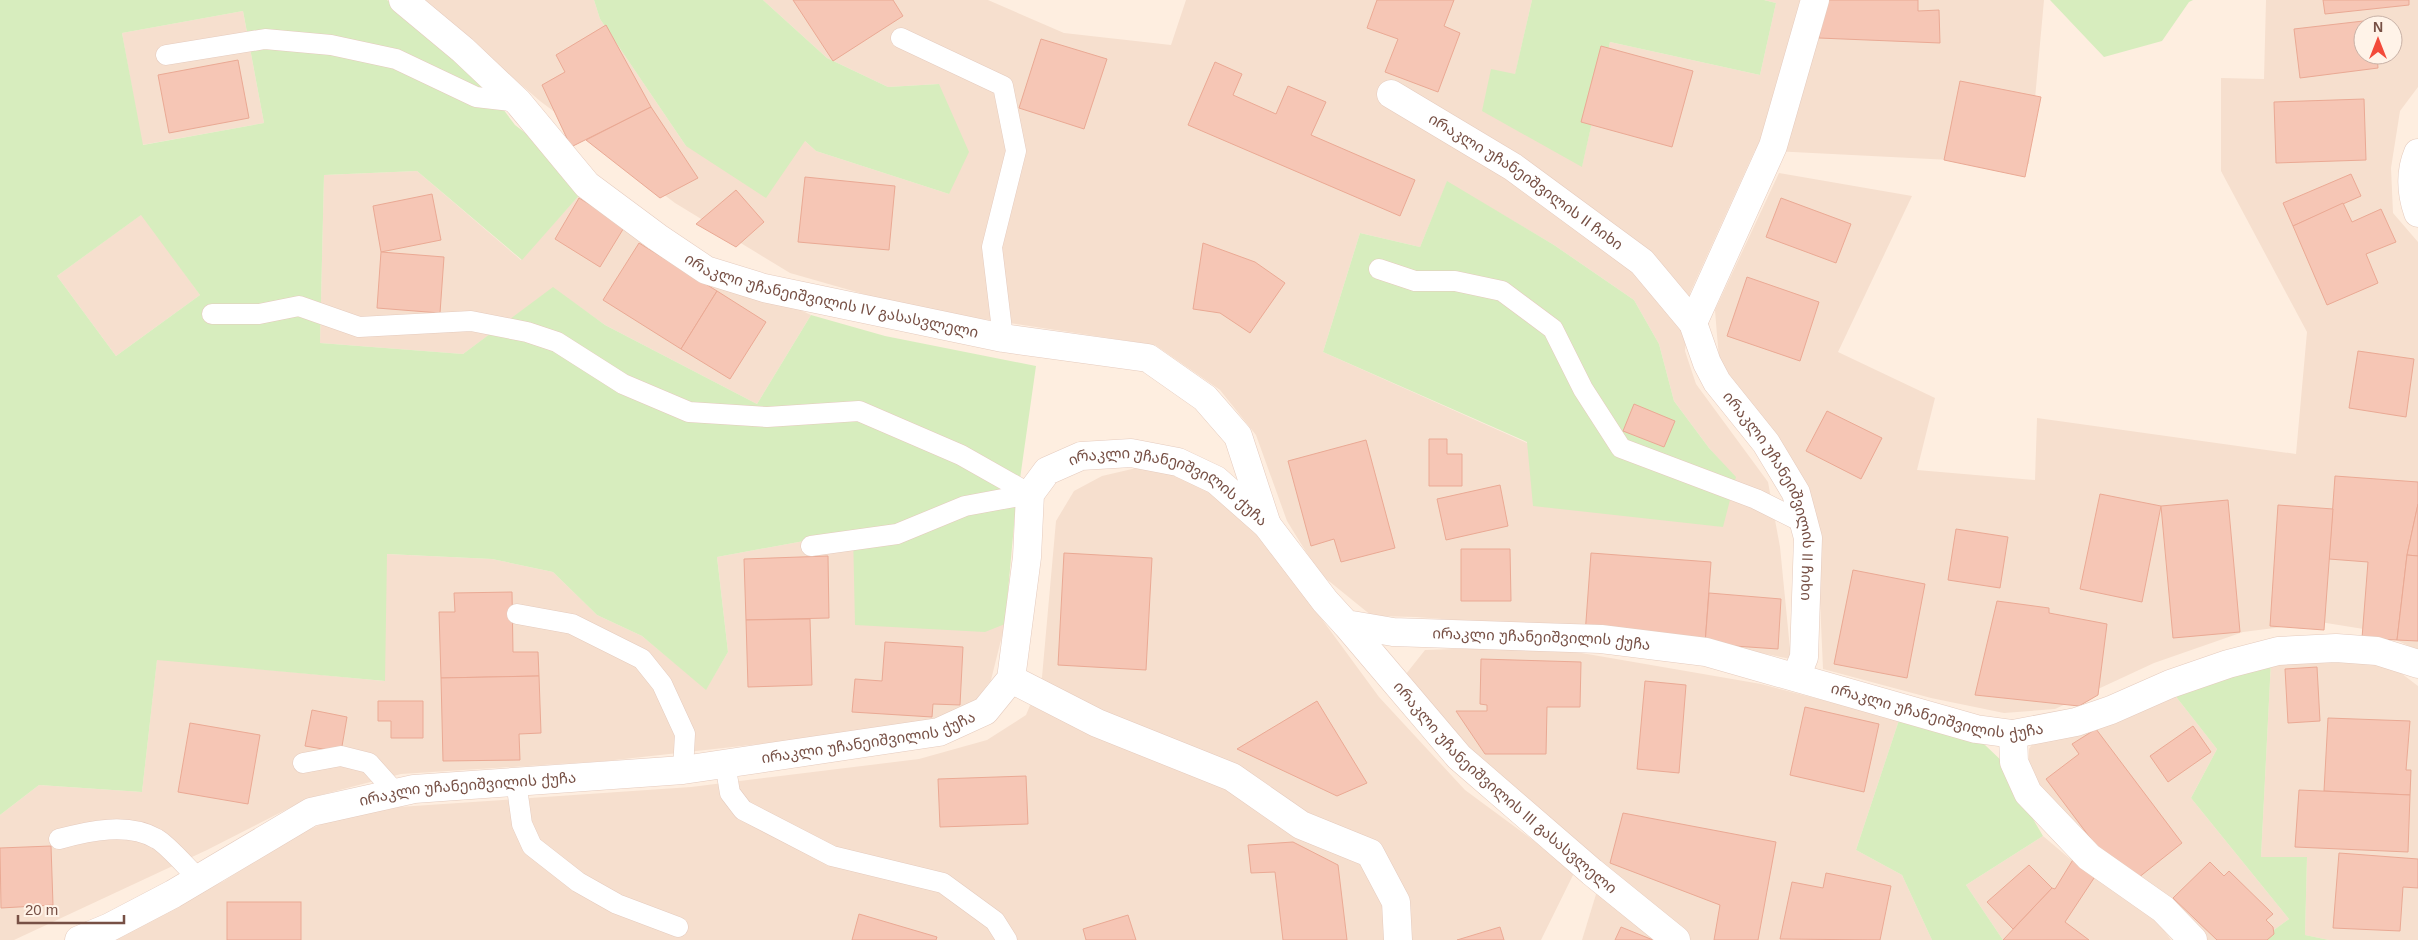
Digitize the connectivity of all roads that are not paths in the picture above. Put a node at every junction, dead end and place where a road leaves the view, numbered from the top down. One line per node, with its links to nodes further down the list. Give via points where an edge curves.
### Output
1 (403, 0): 6 (street, ირაკლი უჩანეიშვილის IV გასასვლელი)
2 (1814, 0): 11 (street, via 1773,146)
3 (902, 38): 12 (lane, via 1003,86 1016,151 992,247)
4 (166, 55): 6 (lane, via 265,39 331,45 396,59 476,97)
5 (1391, 94): 11 (street, ირაკლი უჩანეიშვილის II ჩიხი, via 1513,167 1642,262)
6 (518, 102): 12 (street, ირაკლი უჩანეიშვილის IV გასასვლელი, via 587,185 706,270 764,288)
7 (2418, 153): 8 (street, via 2411,180)
8 (2418, 213)
9 (1378, 269): 14 (lane, via 1415,281 1455,281 1502,291 1553,329 1583,389 1621,448 1756,498)
10 (212, 314): 13 (lane, via 259,314 299,306 359,327 471,320 527,332 557,342 623,384 689,412 767,417 859,411 961,455)
11 (1693, 324): 14 (street, ირაკლი უჩანეიშვილის II ჩიხი, via 1717,382 1766,443 1796,493)
12 (1003, 338): 15 (street, ირაკლი უჩანეიშვილის IV გასასვლელი, via 1148,358 1188,386 1204,398 1238,436)
13 (1030, 494): 15 (street, ირაკლი უჩანეიშვილის ქუჩა, via 1047,471 1081,456 1131,453 1178,462 1216,480); 16 (lane, via 965,506 897,534); 21 (street, via 1027,558)
14 (1804, 523): 20 (street, ირაკლი უჩანეიშვილის II ჩიხი, via 1808,538 1804,657)
15 (1267, 525): 18 (street, ირაკლი უჩანეიშვილის ქუჩა)
16 (811, 546)
17 (517, 614): 25 (lane, via 572,624 642,660 662,684 684,734)
18 (1346, 624): 20 (street, ირაკლი უჩანეიშვილის ქუჩა, via 1393,632 1620,642 1706,652); 34 (street, ირაკლი უჩანეიშვილის III გასასვლელი, via 1459,757)
19 (2418, 664): 22 (street, ირაკლი უჩანეიშვილის ქუჩა, via 2377,651 2336,648 2278,651 2170,684 2076,722)
20 (1796, 677): 22 (street, ირაკლი უჩანეიშვილის ქუჩა, via 1976,729)
21 (1011, 679): 24 (street, ირაკლი უჩანეიშვილის ქუჩა, via 984,711 940,732); 33 (street, via 1097,723 1232,777 1301,824 1370,853 1396,902)
22 (2013, 734): 35 (street, via 2014,762 2028,793 2089,857 2163,910)
23 (303, 763): 27 (lane, via 341,756 369,763)
24 (725, 763): 25 (street, ირაკლი უჩანეიშვილის ქუჩა); 32 (lane, via 730,793 743,810 832,856 943,883 995,921)
25 (683, 770): 26 (street, ირაკლი უჩანეიშვილის ქუჩა)
26 (516, 781): 27 (street, ირაკლი უჩანეიშვილის ქუჩა); 30 (lane, via 522,824 532,846 578,882 617,904)
27 (395, 792): 29 (street, ირაკლი უჩანეიშვილის ქუჩა, via 311,812)
28 (59, 839): 29 (lane, via 94,830 129,830 158,839)
29 (199, 879): 31 (street, ირაკლი უჩანეიშვილის ქუჩა, via 110,927)
30 (678, 926)
31 (78, 940)
32 (1007, 940)
33 (1398, 940)
34 (1676, 940)
35 (2193, 940)

